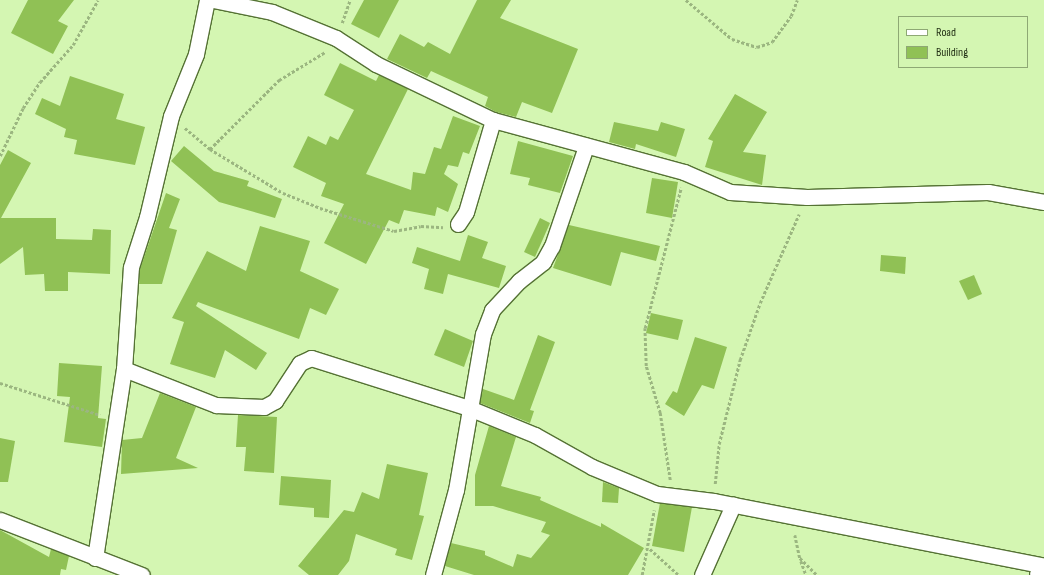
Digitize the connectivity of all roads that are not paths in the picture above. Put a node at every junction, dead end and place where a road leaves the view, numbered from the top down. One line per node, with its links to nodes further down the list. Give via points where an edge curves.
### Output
1 (207, 0): 7 (street, via 196,54 171,116 147,217 131,267)
2 (213, 0): 3 (street, via 272,12 339,40 376,64)
3 (493, 120): 4 (street); 6 (street, via 466,212)
4 (586, 146): 5 (street, via 684,172 746,195 807,197 988,192); 8 (street, via 578,176 543,262 519,281 492,310 483,334)
5 (1044, 202)
6 (458, 224)
7 (124, 369): 8 (street, via 216,405 264,407 275,401 300,363 311,358); 11 (street)
8 (469, 408): 9 (street, via 535,435 592,467 657,494); 15 (street, via 456,490)
9 (733, 505): 12 (street); 16 (street)
10 (2, 525): 11 (street)
11 (95, 558): 14 (street)
12 (1044, 566)
13 (1044, 570): 17 (main road)
14 (142, 575)
15 (433, 575)
16 (702, 575)
17 (1041, 575)

